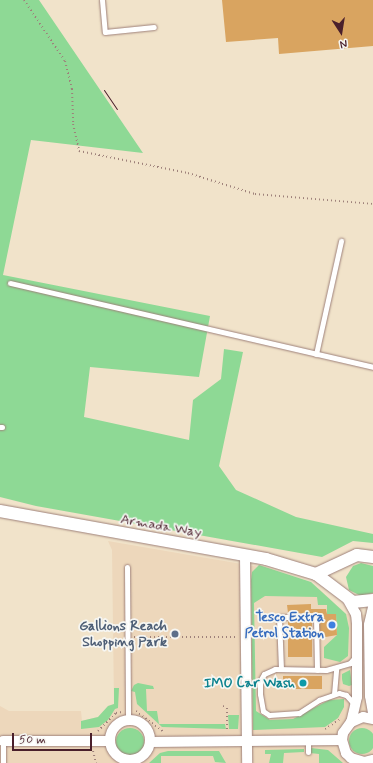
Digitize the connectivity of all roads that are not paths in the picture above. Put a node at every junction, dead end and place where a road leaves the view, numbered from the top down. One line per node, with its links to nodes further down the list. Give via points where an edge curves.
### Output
1 (102, 0): 2 (lane, via 105,32)
2 (154, 27)
3 (341, 241): 5 (lane)
4 (10, 284): 5 (lane)
5 (316, 354): 6 (lane)
6 (373, 367)
7 (0, 511): 8 (street, Armada Way)
8 (245, 556): 12 (street, Armada Way); 30 (street)
9 (373, 557): 10 (street, via 357,555)
10 (344, 562): 12 (street); 13 (street, via 338,570 337,580)
11 (127, 567): 24 (lane)
12 (316, 574): 13 (street, Armada Way)
13 (344, 594): 14 (street, Armada Way, via 360,603); 16 (street, via 356,614)
14 (373, 600)
15 (373, 607): 22 (street, via 369,625 370,696)
16 (357, 654): 18 (lane, via 350,663); 21 (street)
17 (281, 669): 19 (lane); 19 (lane, via 279,617 316,617); 20 (lane, via 264,674 260,681 260,704 263,711 269,715 299,713)
18 (336, 669): 19 (lane); 20 (lane)
19 (317, 670)
20 (334, 694): 21 (lane, via 346,694)
21 (356, 706): 25 (street)
22 (373, 713)
23 (373, 719): 25 (street, via 363,717)
24 (128, 720): 29 (street, via 113,729); 31 (street, via 144,726)
25 (351, 722): 27 (street, via 346,727)
26 (308, 740): 27 (street); 30 (street); 32 (lane)
27 (342, 740): 34 (street, via 346,753 351,758)
28 (3, 741): 29 (street); 35 (lane)
29 (110, 741): 33 (street, via 114,752)
30 (248, 741): 31 (street); 36 (street)
31 (150, 742): 33 (street, via 145,753)
32 (308, 752)
33 (129, 762)
34 (367, 762)
35 (3, 763)
36 (247, 763)

